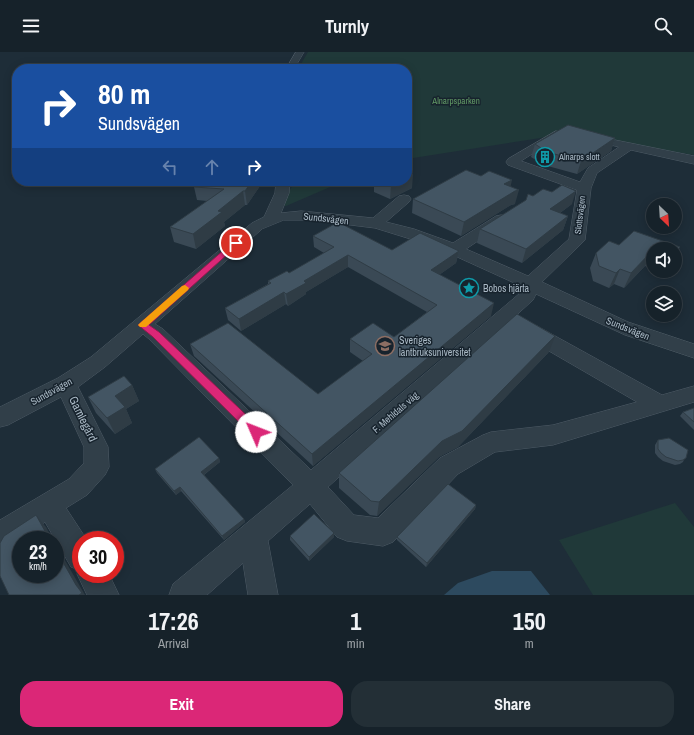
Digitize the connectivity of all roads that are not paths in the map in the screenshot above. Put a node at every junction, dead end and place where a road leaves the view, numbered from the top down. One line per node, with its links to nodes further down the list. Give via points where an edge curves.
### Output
1 (300, 52): 2 (street)
2 (293, 64)
3 (564, 129): 8 (street, via 512,162)
4 (606, 141): 5 (street)
5 (628, 147): 6 (street); 8 (street, Slottsvägen, via 592,171)
6 (694, 160)
7 (283, 186): 11 (street)
8 (584, 188): 14 (street, Slottsvägen, via 577,240)
9 (404, 199): 12 (street)
10 (510, 213): 13 (street)
11 (271, 218): 12 (street, Sundsvägen, via 303,215); 16 (street, Sundsvägen, via 236,243)
12 (376, 224): 13 (street, Sundsvägen)
13 (455, 248): 14 (street, Sundsvägen)
14 (530, 284): 15 (street, F. Mehldals väg, via 527,296); 17 (street, Sundsvägen, via 632,331)
15 (504, 316): 20 (street); 22 (street, F. Mehldals väg)
16 (143, 325): 18 (street, Sundsvägen); 22 (street, via 156,334)
17 (694, 351)
18 (66, 384): 21 (street, Sundsvägen); 23 (street, Gamlegård, via 96,447 96,467 78,487)
19 (694, 394): 20 (street)
20 (660, 404): 22 (street, via 553,435 491,442 449,466 383,532 347,528)
21 (0, 418)
22 (312, 486): 24 (street, F. Mehldals väg)
23 (49, 504): 25 (street); 26 (street, Gamlegård, via 8,531)
24 (253, 536): 29 (street); 30 (street)
25 (72, 542)
26 (0, 543)
27 (97, 583): 28 (street)
28 (104, 595)
29 (184, 595)
30 (263, 595)

